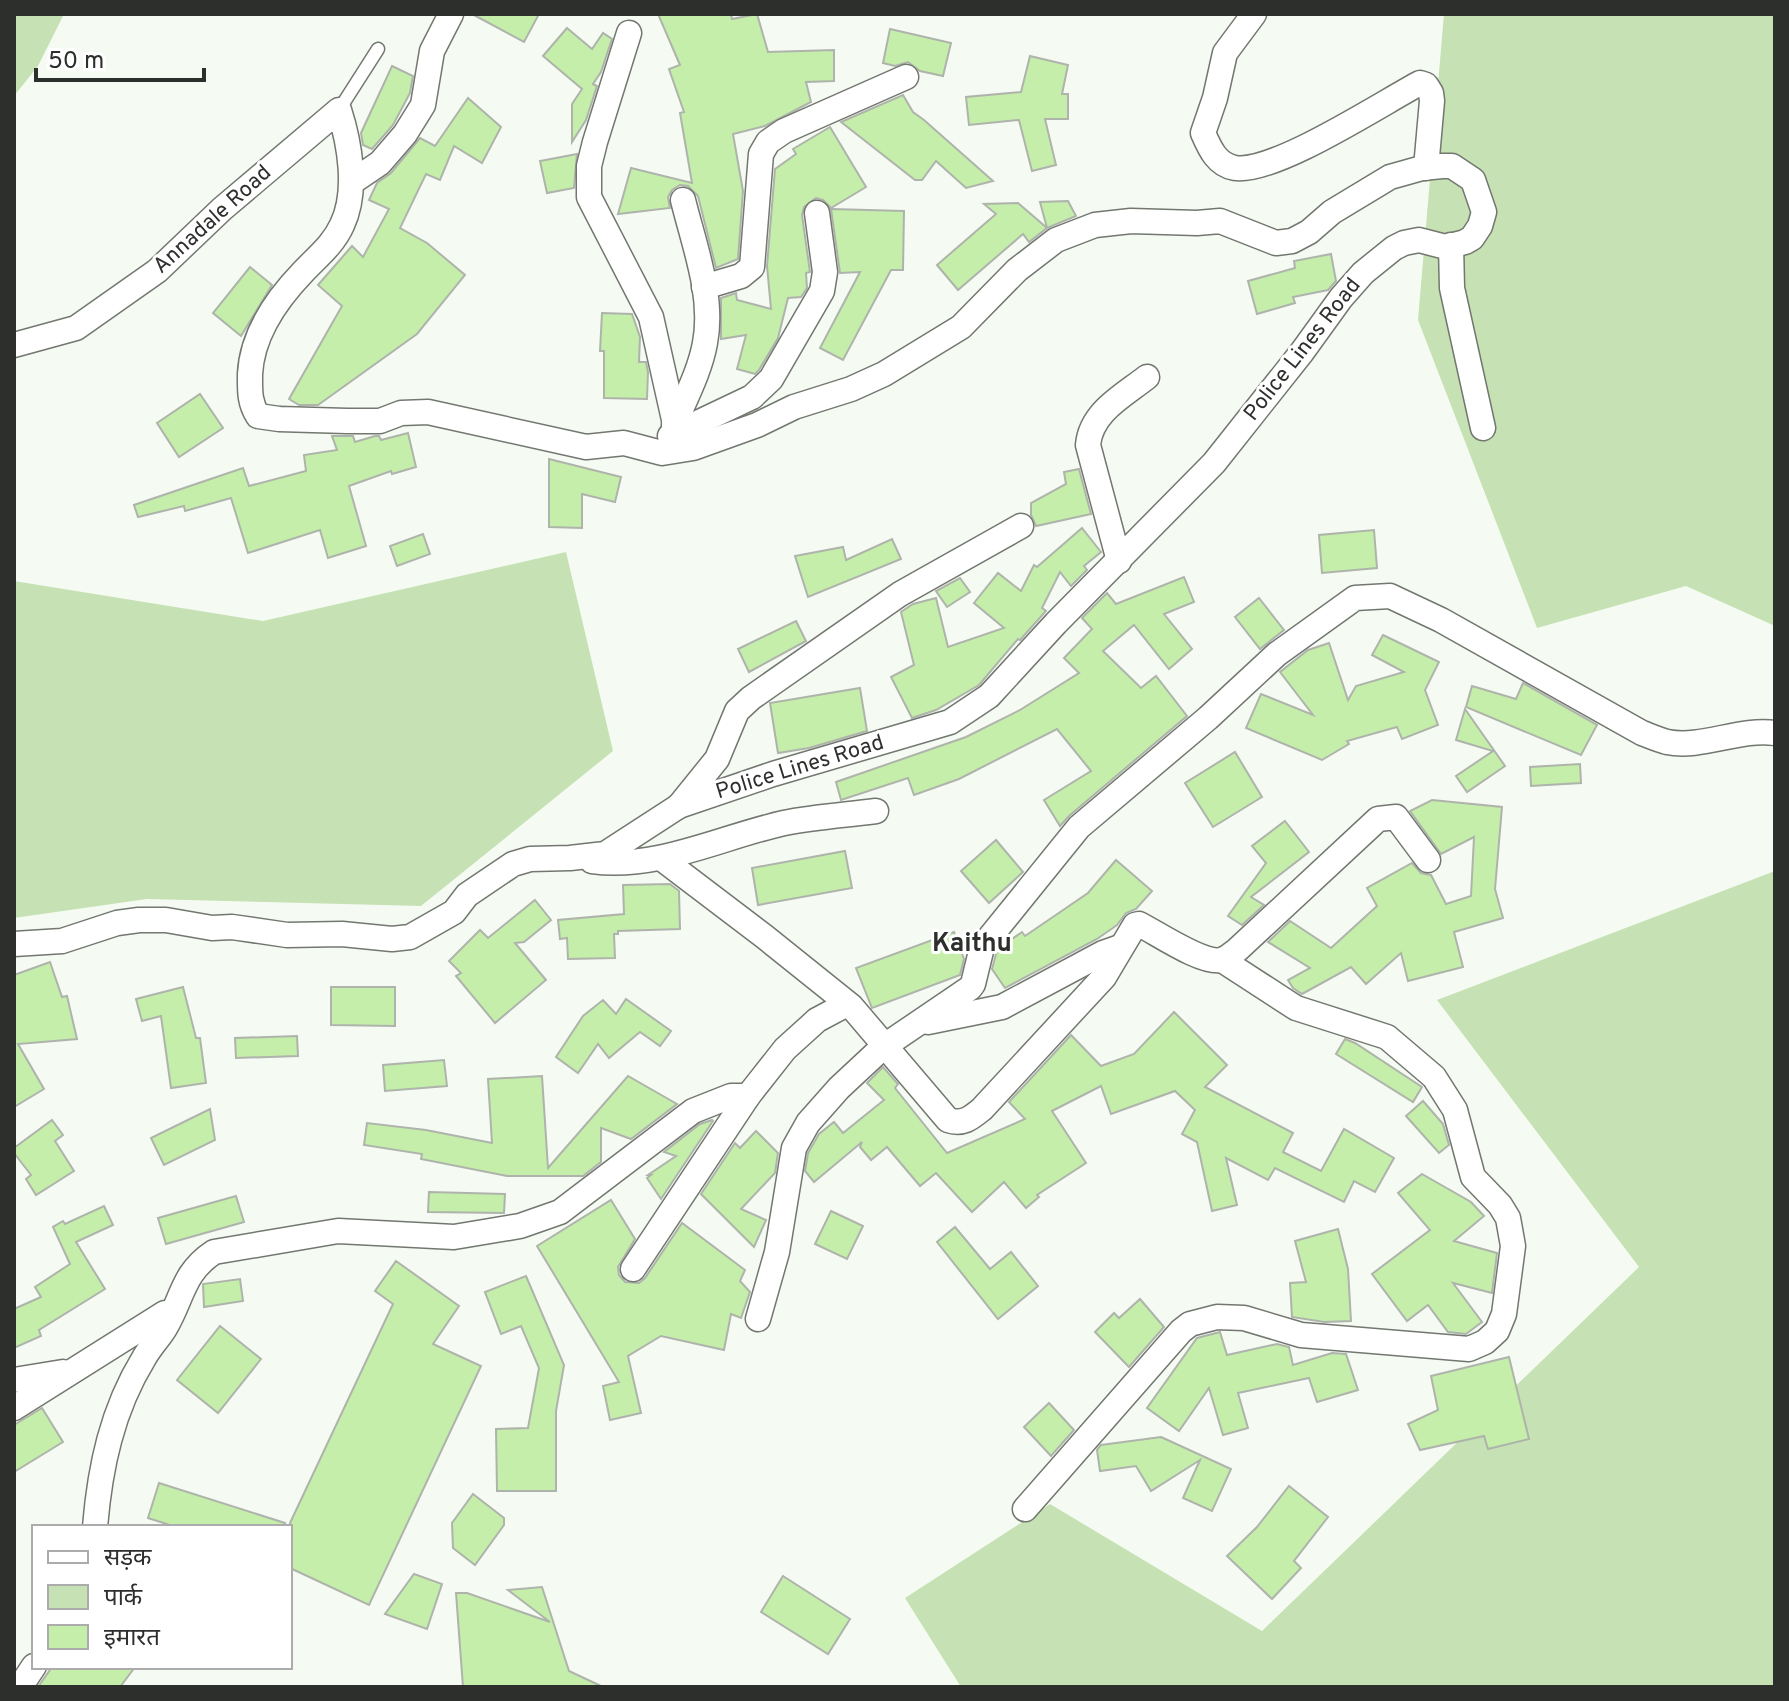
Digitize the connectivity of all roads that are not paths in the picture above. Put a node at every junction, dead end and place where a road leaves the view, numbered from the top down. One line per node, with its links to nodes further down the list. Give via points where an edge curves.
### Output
1 (451, 14): 8 (street, via 432,51 423,105 380,163)
2 (1254, 14): 7 (street, via 1225,53 1203,133 1211,152 1224,164 1262,165 1420,83 1432,101)
3 (629, 33): 16 (street, via 589,166 589,197 651,317)
4 (378, 49): 6 (lane, Annadale Road)
5 (906, 77): 12 (street, via 768,142 761,154 752,267 741,276)
6 (339, 110): 8 (street); 13 (street, Annadale Road, via 157,271 76,328)
7 (1426, 168): 11 (street, via 1452,166 1473,180 1478,191 1484,212 1480,226 1472,238); 16 (street, via 1390,177 1292,241 1276,243 1220,221 1095,225 1056,240 1017,270 961,327 884,374 693,448)
8 (352, 182): 16 (street, via 344,223 284,293 255,342 250,393 258,416 380,421 428,412 586,447)
9 (683, 200): 12 (street)
10 (817, 213): 16 (street, via 825,272 822,291 771,379 752,397)
11 (1451, 245): 15 (street, via 1452,288); 18 (street, Police Lines Road, via 1404,243 1363,273 1214,463)
12 (704, 287): 16 (street, via 705,342)
13 (14, 345)
14 (1147, 377): 18 (street, via 1099,415 1089,432)
15 (1483, 428)
16 (669, 438)
17 (1021, 526): 20 (street, via 900,594 751,698 737,711 717,759)
18 (1119, 561): 20 (street, Police Lines Road, via 989,696 950,722)
19 (1775, 733): 29 (street, via 1757,730 1669,742 1642,733 1390,596 1355,598 1277,654 1079,827 982,947 970,988)
20 (679, 806): 22 (street, Police Lines Road, via 605,854)
21 (876, 811): 23 (street, via 786,823)
22 (570, 858): 23 (street, via 614,864); 25 (street, Police Lines Road, via 513,864 467,895 454,912 410,937 287,935 139,920 62,941)
23 (661, 858): 28 (street)
24 (1428, 860): 27 (street, via 1396,817 1378,819)
25 (14, 944)
26 (1120, 947): 27 (street, via 1139,924 1186,950); 29 (street, via 1002,1007); 30 (street, via 1104,977 969,1120 948,1120)
27 (1222, 960): 38 (street, via 1296,1008 1387,1037 1434,1077 1455,1110 1473,1177 1508,1218 1513,1246 1504,1314 1497,1331 1469,1349 1301,1335 1244,1318 1190,1324)
28 (847, 1004): 30 (street); 31 (street, via 817,1020 785,1049)
29 (918, 1024): 30 (street)
30 (883, 1047): 34 (street, via 821,1108 794,1148 777,1252)
31 (748, 1096): 32 (street); 33 (street, via 731,1096 693,1111 560,1212 520,1226 454,1237 338,1231 214,1252 196,1263)
32 (633, 1269)
33 (172, 1313): 35 (street); 39 (street, via 118,1409 98,1484)
34 (758, 1319)
35 (77, 1369): 36 (street); 37 (street)
36 (14, 1380)
37 (14, 1408)
38 (1025, 1509)
39 (95, 1525)
40 (32, 1669): 41 (street)
41 (20, 1687)

